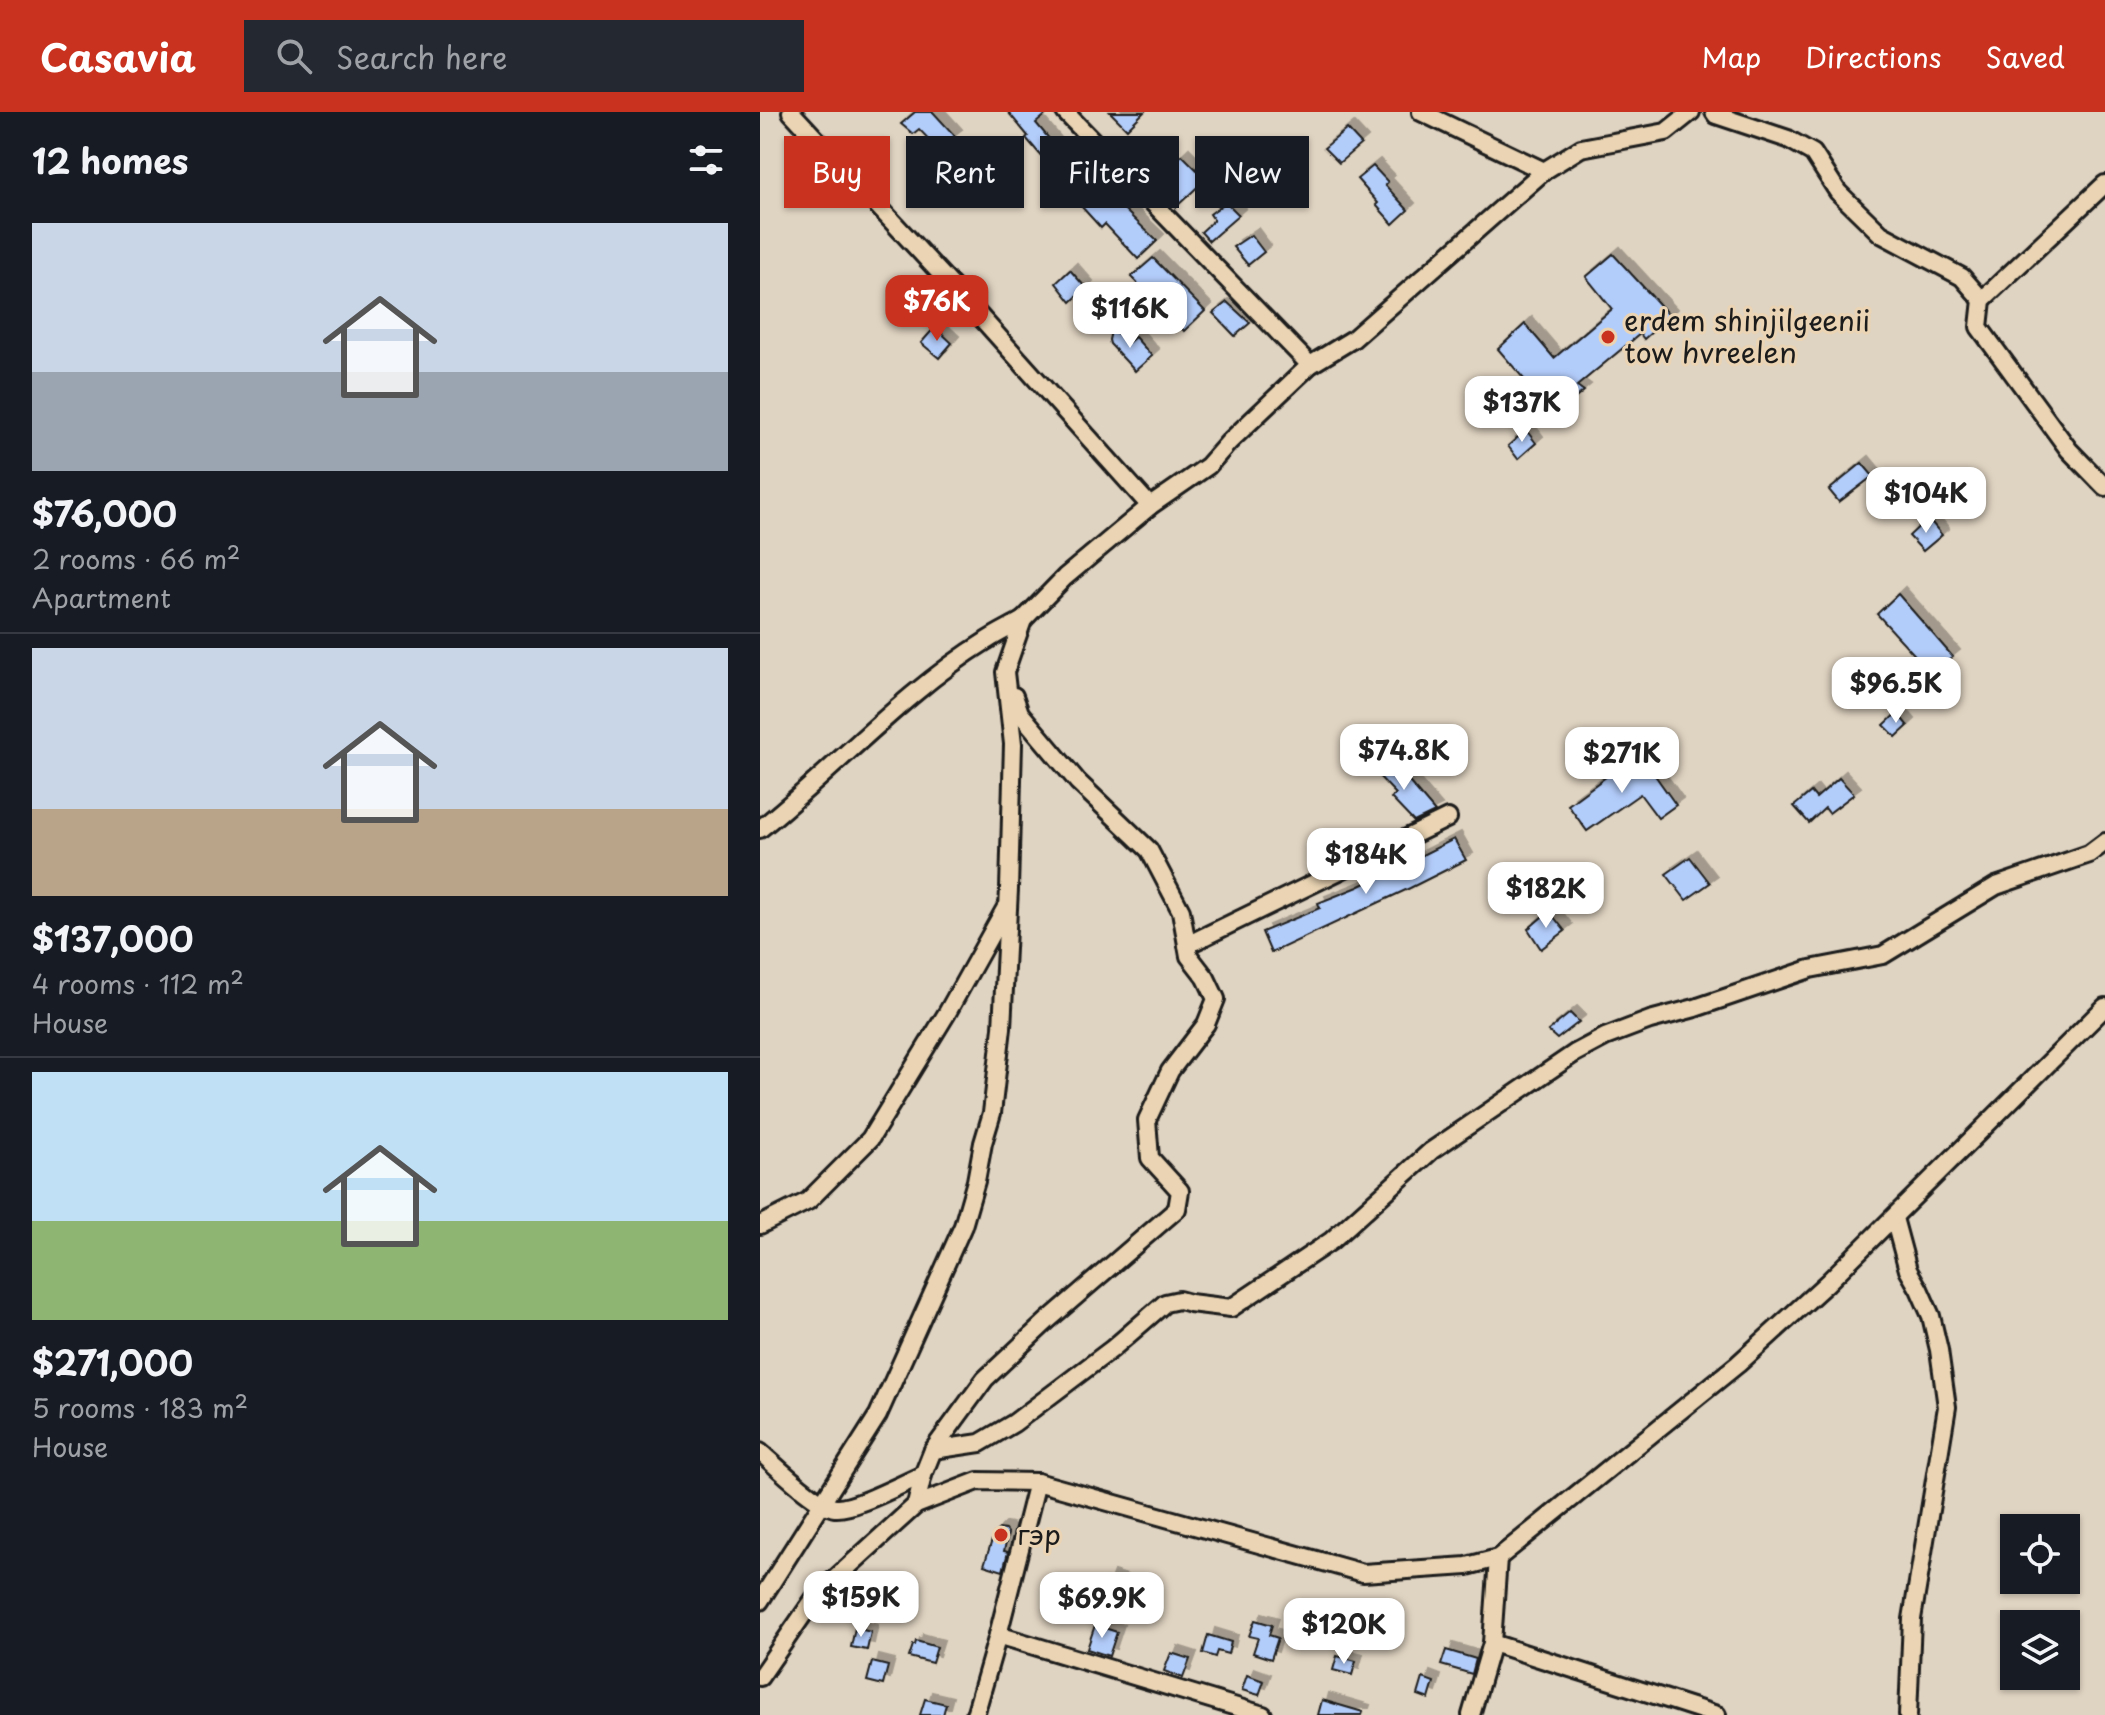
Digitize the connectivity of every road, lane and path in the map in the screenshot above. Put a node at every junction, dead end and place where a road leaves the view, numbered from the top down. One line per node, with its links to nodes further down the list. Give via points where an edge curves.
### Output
1 (791, 112): 11 (street)
2 (1065, 112): 9 (street)
3 (1421, 112): 6 (street)
4 (1691, 112): 6 (street, via 1666,132 1581,148)
5 (1714, 112): 8 (street, via 1813,153 1838,192 1881,234 1962,277)
6 (1544, 171): 9 (street, via 1353,339)
7 (2105, 184): 8 (street)
8 (1982, 300): 10 (street, via 1979,327 2069,450)
9 (1310, 365): 11 (street, via 1208,466)
10 (2105, 487)
11 (1150, 506): 12 (street)
12 (1023, 620): 13 (street); 15 (street, via 922,688)
13 (1005, 672): 17 (street, via 1013,744); 18 (street, via 1020,713 1078,782 1149,850 1181,911)
14 (1448, 818): 18 (street)
15 (760, 829)
16 (2105, 842): 22 (street, via 2089,854 1996,886 1883,955 1810,969 1595,1042 1431,1151 1331,1241 1231,1308 1179,1300 1165,1303 1014,1423 980,1443)
17 (1008, 904): 21 (street, via 870,1139 808,1201); 26 (street, via 992,1113 963,1226 878,1415)
18 (1187, 945): 22 (street, via 1216,999 1206,1024 1170,1071 1147,1120 1150,1158 1180,1191 1177,1209 985,1379)
19 (2105, 1007): 20 (street)
20 (1894, 1218): 28 (street, via 1738,1364); 37 (street, via 1908,1270 1931,1316 1947,1407 1912,1619)
21 (760, 1225)
22 (933, 1450): 24 (street)
23 (760, 1452): 26 (street)
24 (923, 1475): 26 (street, via 855,1505 836,1509); 27 (street)
25 (1037, 1482): 27 (street, via 978,1481); 28 (street, via 1363,1573 1467,1566); 30 (street)
26 (822, 1504): 29 (street)
27 (916, 1505): 32 (street, via 816,1596)
28 (1498, 1558): 31 (street)
29 (760, 1601)
30 (998, 1635): 33 (street); 34 (street)
31 (1492, 1643): 35 (street); 36 (street)
32 (760, 1677)
33 (975, 1715)
34 (1263, 1715)
35 (1471, 1715)
36 (1717, 1715)
37 (1908, 1715)

